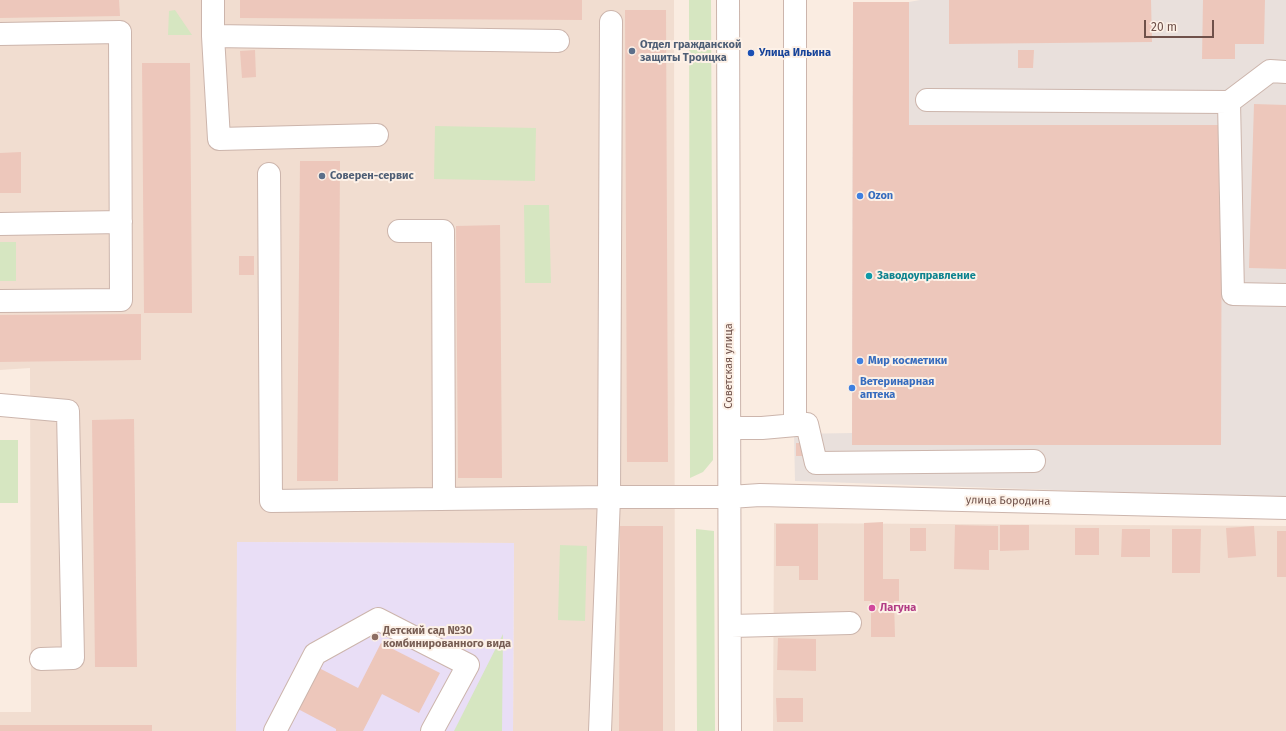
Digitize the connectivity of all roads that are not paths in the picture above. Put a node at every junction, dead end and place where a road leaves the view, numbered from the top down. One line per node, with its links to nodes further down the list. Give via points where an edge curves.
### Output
1 (214, 0): 6 (street)
2 (728, 0): 20 (street, Советская улица)
3 (795, 0): 19 (street)
4 (611, 22): 22 (street)
5 (0, 34): 13 (street, via 120,32)
6 (213, 36): 7 (street); 11 (street, via 219,139)
7 (558, 41)
8 (1286, 72): 10 (street, via 1270,71)
9 (928, 100): 10 (street)
10 (1229, 102): 16 (street, via 1233,294)
11 (377, 135)
12 (269, 174): 24 (street, улица Бородина, via 271,501)
13 (121, 222): 14 (street); 17 (street, via 121,300)
14 (0, 224)
15 (399, 231): 24 (street, via 442,230)
16 (1286, 294)
17 (0, 301)
18 (0, 405): 28 (street, via 68,411 73,658)
19 (795, 425): 20 (street); 21 (street, via 807,424 816,463)
20 (730, 428): 23 (street, Советская улица)
21 (1034, 460)
22 (609, 497): 23 (street, улица Бородина); 24 (street, улица Бородина); 31 (street)
23 (730, 497): 25 (street, улица Бородина, via 760,495); 27 (street, Советская улица)
24 (444, 500)
25 (1286, 508)
26 (850, 624): 27 (street)
27 (731, 626): 32 (street, Советская улица)
28 (41, 659)
29 (275, 731): 30 (street, via 315,654 378,618 468,665)
30 (432, 731)
31 (600, 731)
32 (730, 731)

